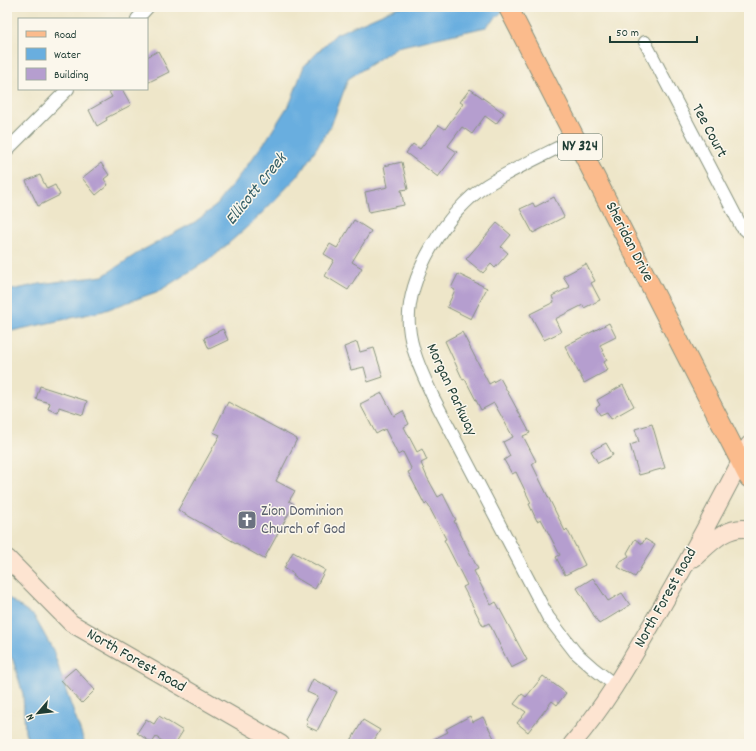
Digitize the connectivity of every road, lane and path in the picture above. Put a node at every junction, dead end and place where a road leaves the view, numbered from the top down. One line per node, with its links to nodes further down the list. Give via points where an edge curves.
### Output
1 (148, 7): 3 (street)
2 (508, 7): 6 (main road, Sheridan Drive / NY 324)
3 (138, 18)
4 (645, 42): 8 (street, Tee Court, via 730,206 741,226)
5 (67, 90): 7 (street)
6 (575, 139): 9 (main road, Sheridan Drive / NY 324); 14 (street, Morgan Parkway, via 486,186 457,211 442,229 415,284 409,306 409,327 418,364 433,397 548,617 575,652)
7 (7, 150)
8 (749, 233)
9 (745, 453): 10 (main road, Sheridan Drive / NY 324); 13 (street, North Forest Road)
10 (749, 478)
11 (749, 529): 13 (street, via 730,530 708,545)
12 (7, 558): 15 (street, North Forest Road, via 71,623)
13 (685, 566): 14 (street, North Forest Road)
14 (616, 686): 16 (street, North Forest Road)
15 (281, 744)
16 (572, 744)

